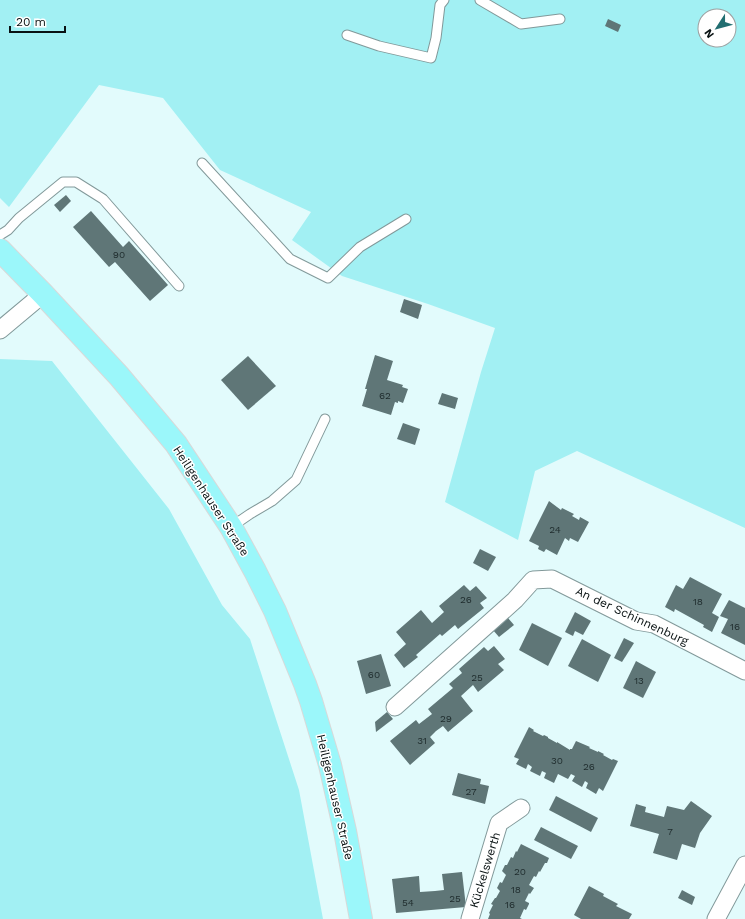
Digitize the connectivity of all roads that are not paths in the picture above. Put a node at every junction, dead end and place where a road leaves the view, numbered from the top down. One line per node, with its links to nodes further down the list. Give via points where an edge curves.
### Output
1 (444, 0): 4 (lane, via 440,5 432,58 378,46)
2 (480, 0): 3 (lane, via 521,24)
3 (560, 19)
4 (347, 35)
5 (202, 163): 6 (lane, via 290,259 328,278 360,248)
6 (406, 220)
7 (0, 235): 9 (lane, via 63,182 76,182 103,199)
8 (0, 250): 10 (main road, Heiligenhauser Straße)
9 (179, 286)
10 (43, 294): 11 (street); 13 (main road, Heiligenhauser Straße, via 119,376 176,444)
11 (0, 330)
12 (325, 419): 13 (lane, via 296,480 272,502)
13 (231, 527): 18 (main road, Heiligenhauser Straße, via 275,611 311,701 330,766)
14 (745, 671): 15 (street, An der Schinnenburg, via 654,624 636,621 552,579 533,580 515,600)
15 (396, 707)
16 (521, 808): 19 (street, Kückelswerth, via 499,823)
17 (745, 865): 20 (street)
18 (361, 919)
19 (470, 919)
20 (716, 919)

